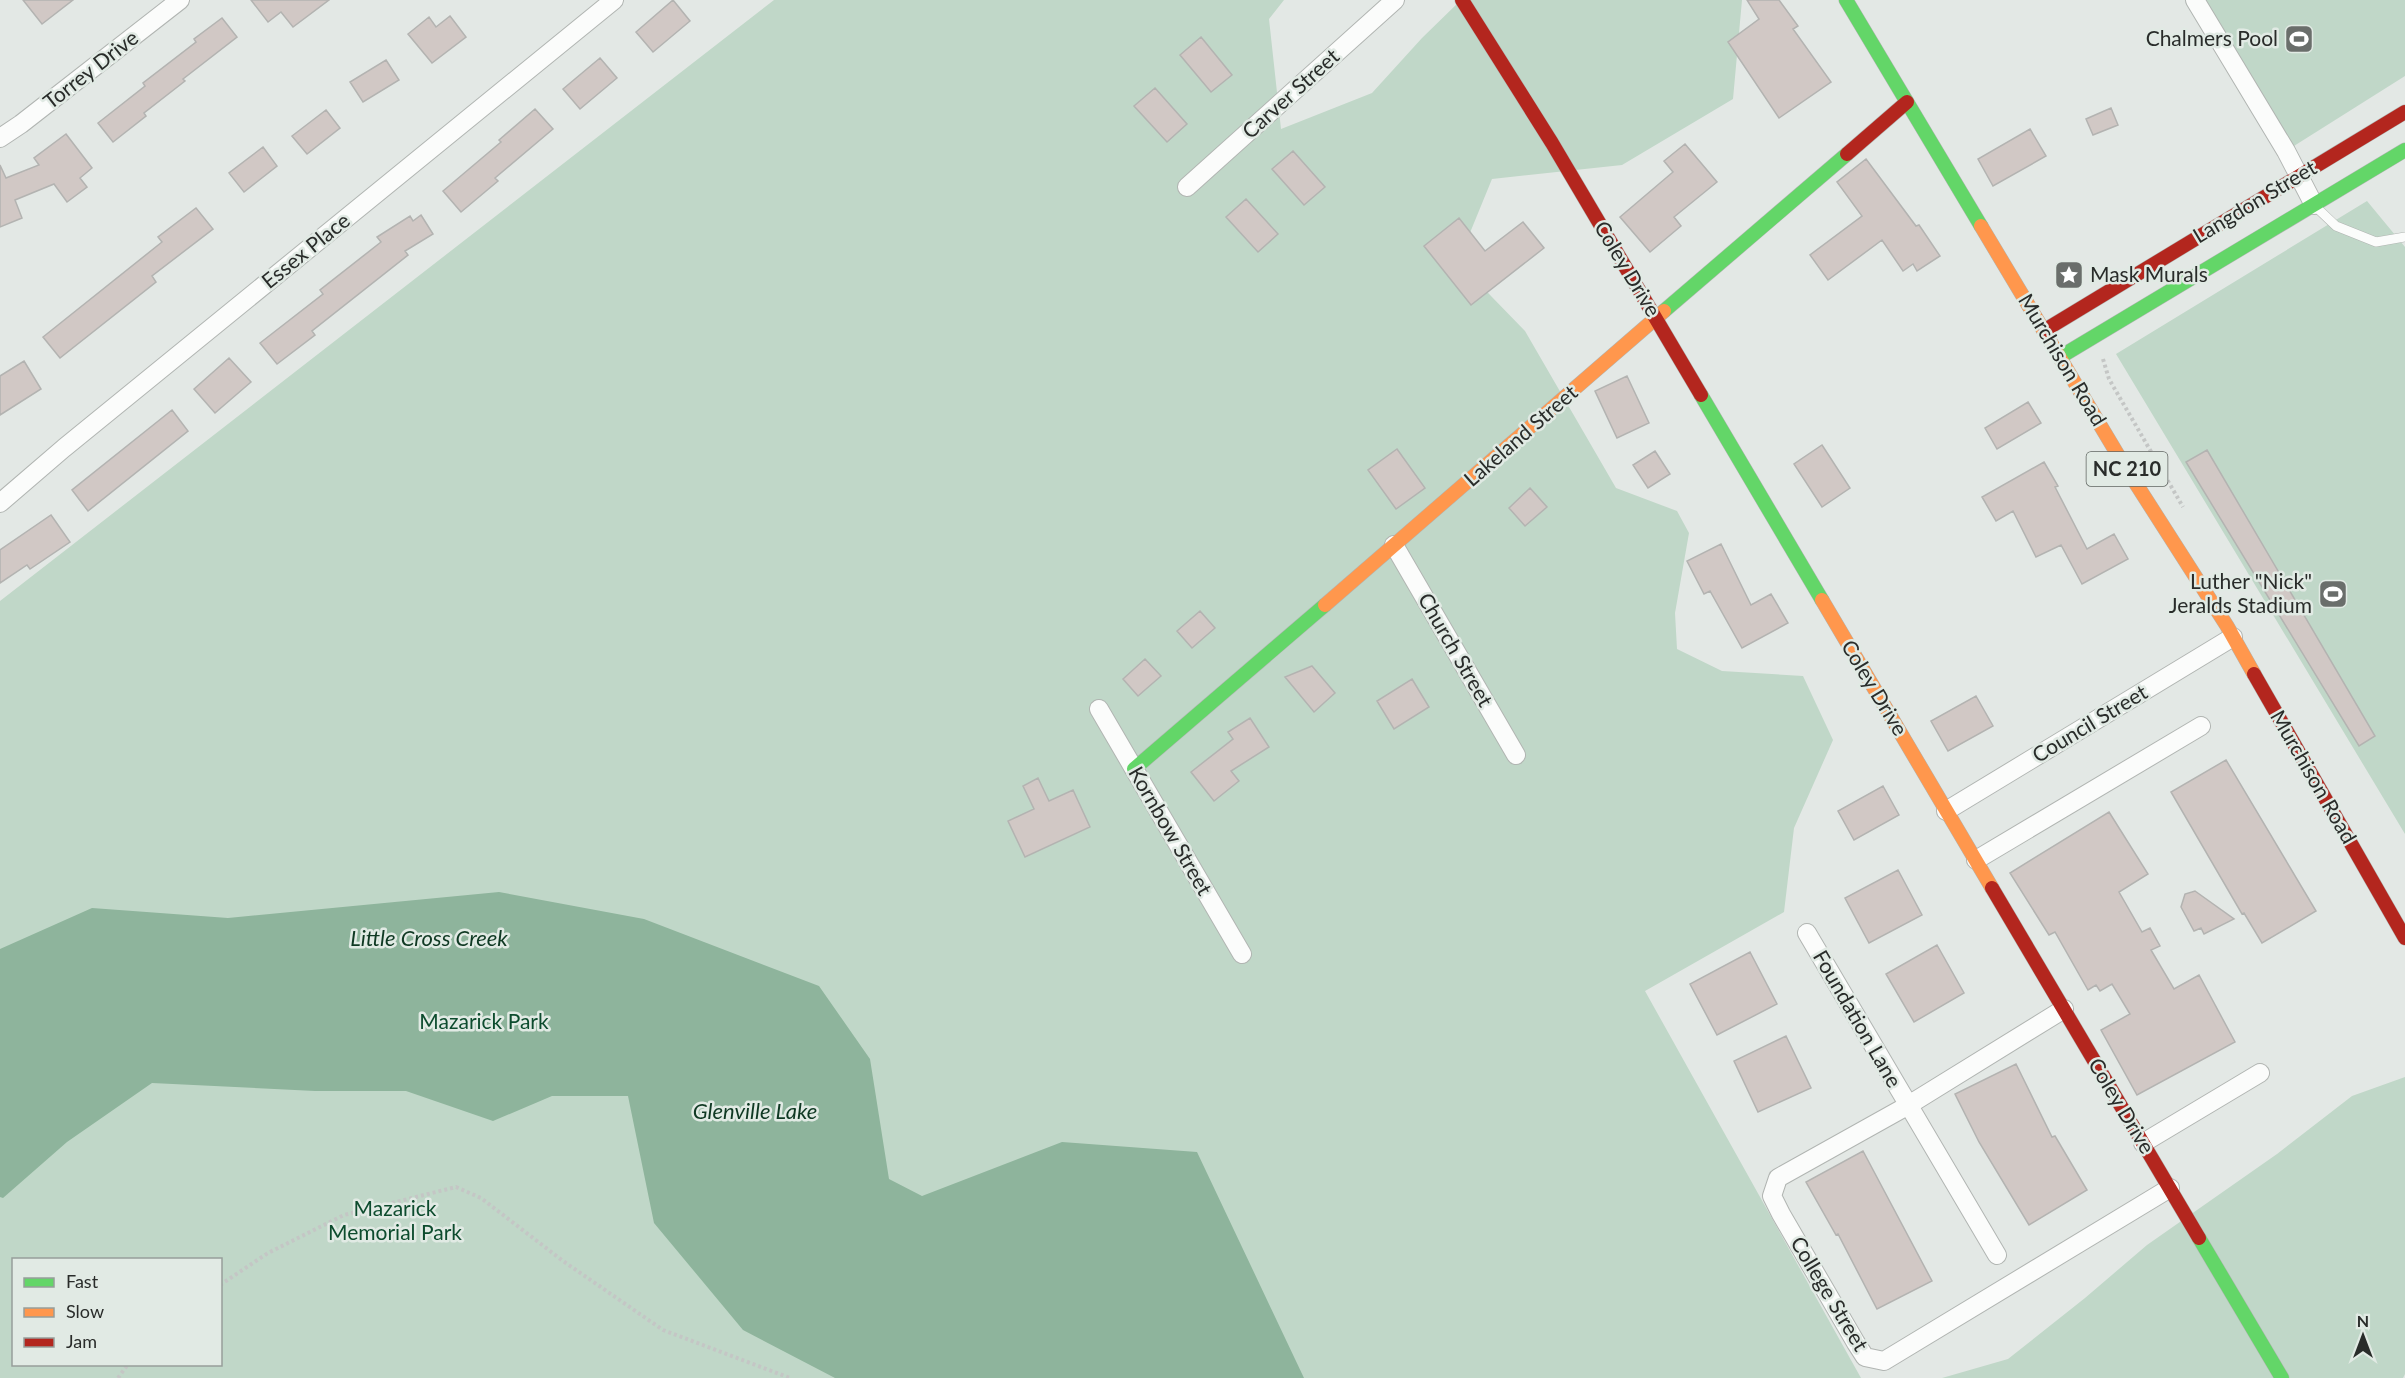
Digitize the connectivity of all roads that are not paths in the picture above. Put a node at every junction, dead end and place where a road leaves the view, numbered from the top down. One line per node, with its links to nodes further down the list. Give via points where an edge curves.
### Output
1 (180, 0): 9 (street, Torrey Drive)
2 (614, 0): 18 (street, Essex Place)
3 (1395, 0): 12 (street, Carver Street)
4 (1462, 0): 15 (street, Coley Drive)
5 (1846, 0): 7 (street, Murchison Road / NC 210)
6 (2195, 0): 11 (street)
7 (1907, 102): 15 (street, Lakeland Street); 16 (street, Murchison Road / NC 210)
8 (2405, 112): 11 (street, Langdon Street)
9 (0, 138)
10 (2405, 150): 13 (street, Langdon Street)
11 (2298, 175): 13 (street); 16 (street, Langdon Street)
12 (1187, 187)
13 (2314, 205): 14 (lane, via 2336,226 2376,242); 17 (street, Langdon Street)
14 (2405, 237)
15 (1657, 320): 19 (street, Lakeland Street); 25 (street, Coley Drive)
16 (2045, 330): 17 (street, Murchison Road / NC 210)
17 (2060, 357): 20 (street, Murchison Road / NC 210)
18 (0, 503)
19 (1395, 545): 23 (street, Church Street); 24 (street, Lakeland Street)
20 (2233, 637): 25 (street, Council Street); 28 (street, Murchison Road / NC 210)
21 (1098, 709): 24 (street, Kornbow Street)
22 (2201, 726): 26 (street)
23 (1516, 754)
24 (1134, 769): 29 (street, Kornbow Street)
25 (1946, 811): 26 (street, Coley Drive)
26 (1976, 860): 30 (street, Coley Drive)
27 (1807, 933): 32 (street, Foundation Lane)
28 (2405, 938)
29 (1242, 954)
30 (2064, 1009): 32 (street, Foundation Lane); 33 (street, Coley Drive)
31 (2260, 1073): 33 (street)
32 (1907, 1106): 34 (street, College Street, via 1778,1178 1773,1196 1865,1358 1884,1361); 35 (street, Foundation Lane)
33 (2143, 1143): 34 (street, Coley Drive)
34 (2170, 1188): 36 (street, Coley Drive)
35 (1996, 1255)
36 (2282, 1378)

